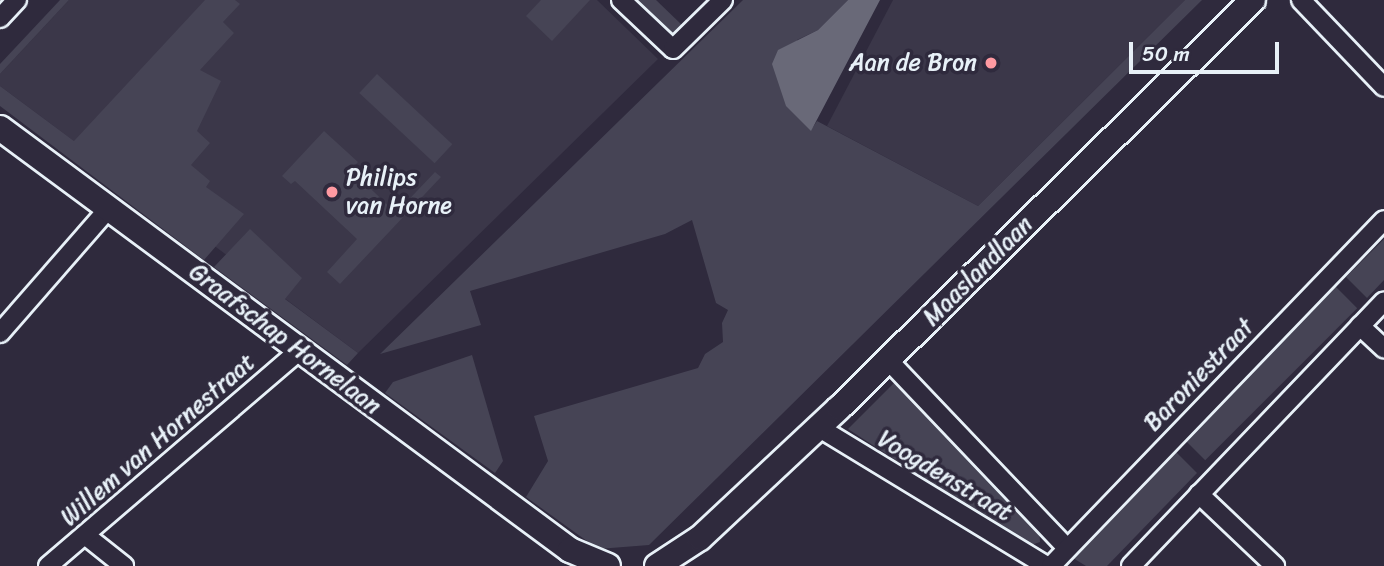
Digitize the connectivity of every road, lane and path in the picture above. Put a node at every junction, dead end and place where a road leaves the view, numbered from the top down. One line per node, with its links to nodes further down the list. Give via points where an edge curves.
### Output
1 (17, 0): 6 (street)
2 (621, 0): 3 (street, via 673,49)
3 (723, 0)
4 (1253, 0): 16 (street, Maaslandlaan)
5 (1301, 0): 7 (street)
6 (0, 18)
7 (1384, 87)
8 (0, 128): 9 (street, Graafschap Hornelaan)
9 (109, 208): 13 (street); 15 (street, Graafschap Hornelaan)
10 (1384, 220): 21 (street, Baroniestraat)
11 (1384, 301): 12 (street)
12 (1360, 326): 14 (street); 18 (street)
13 (0, 333)
14 (1384, 348)
15 (300, 350): 19 (street, Willem van Hornestraat); 22 (street, Graafschap Hornelaan)
16 (888, 360): 17 (street, Maaslandlaan); 21 (street, Voogdenstraat)
17 (818, 427): 20 (street, Maaslandlaan); 28 (street, Voogdenstraat)
18 (1199, 494): 29 (street); 30 (street)
19 (85, 535): 23 (street, Willem van Hornestraat); 24 (street)
20 (700, 538): 26 (street, Maaslandlaan); 27 (street, Maaslandlaan)
21 (1066, 547): 28 (street, Baroniestraat)
22 (575, 558): 25 (street, Graafschap Hornelaan)
23 (48, 566)
24 (124, 566)
25 (608, 566)
26 (657, 566)
27 (682, 566)
28 (1049, 566)
29 (1130, 566)
30 (1275, 566)

